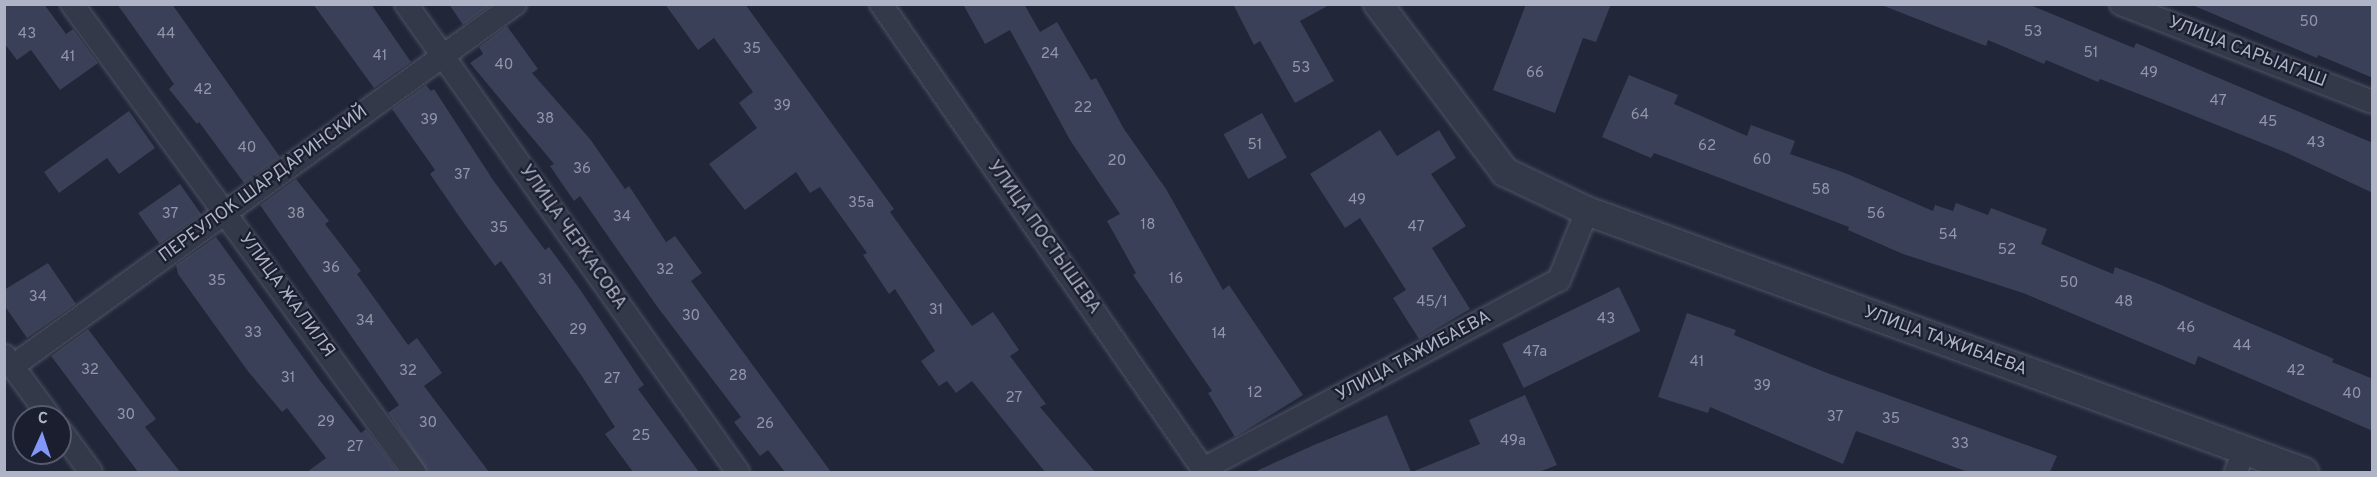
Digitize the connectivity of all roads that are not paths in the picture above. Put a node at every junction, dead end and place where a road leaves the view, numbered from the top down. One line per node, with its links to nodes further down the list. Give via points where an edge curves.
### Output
1 (72, 4): 10 (street, УЛИЦА ЖАЛИЛЯ)
2 (406, 4): 7 (street, УЛИЦА ЧЕРКАСОВА)
3 (515, 4): 7 (street, ПЕРЕУЛОК ШАРДАРИНСКИЙ)
4 (881, 4): 15 (street, УЛИЦА ПОСТЫШЕВА)
5 (1378, 4): 9 (street, УЛИЦА ТАЖИБАЕВА, via 1505,172)
6 (2121, 4): 8 (street, УЛИЦА САРЫАГАШ)
7 (444, 56): 10 (street, ПЕРЕУЛОК ШАРДАРИНСКИЙ); 18 (street, УЛИЦА ЧЕРКАСОВА)
8 (2373, 102)
9 (1587, 211): 14 (street, УЛИЦА ТАЖИБАЕВА); 15 (street, УЛИЦА ТАЖИБАЕВА, via 1559,280)
10 (225, 213): 11 (street, ПЕРЕУЛОК ШАРДАРИНСКИЙ); 17 (street, УЛИЦА ЖАЛИЛЯ)
11 (9, 361): 12 (street)
12 (41, 405)
13 (72, 446): 16 (street)
14 (2240, 461): 19 (street, УЛИЦА ТАЖИБАЕВА)
15 (1204, 471)
16 (91, 472)
17 (414, 472)
18 (738, 472)
19 (2304, 472)

